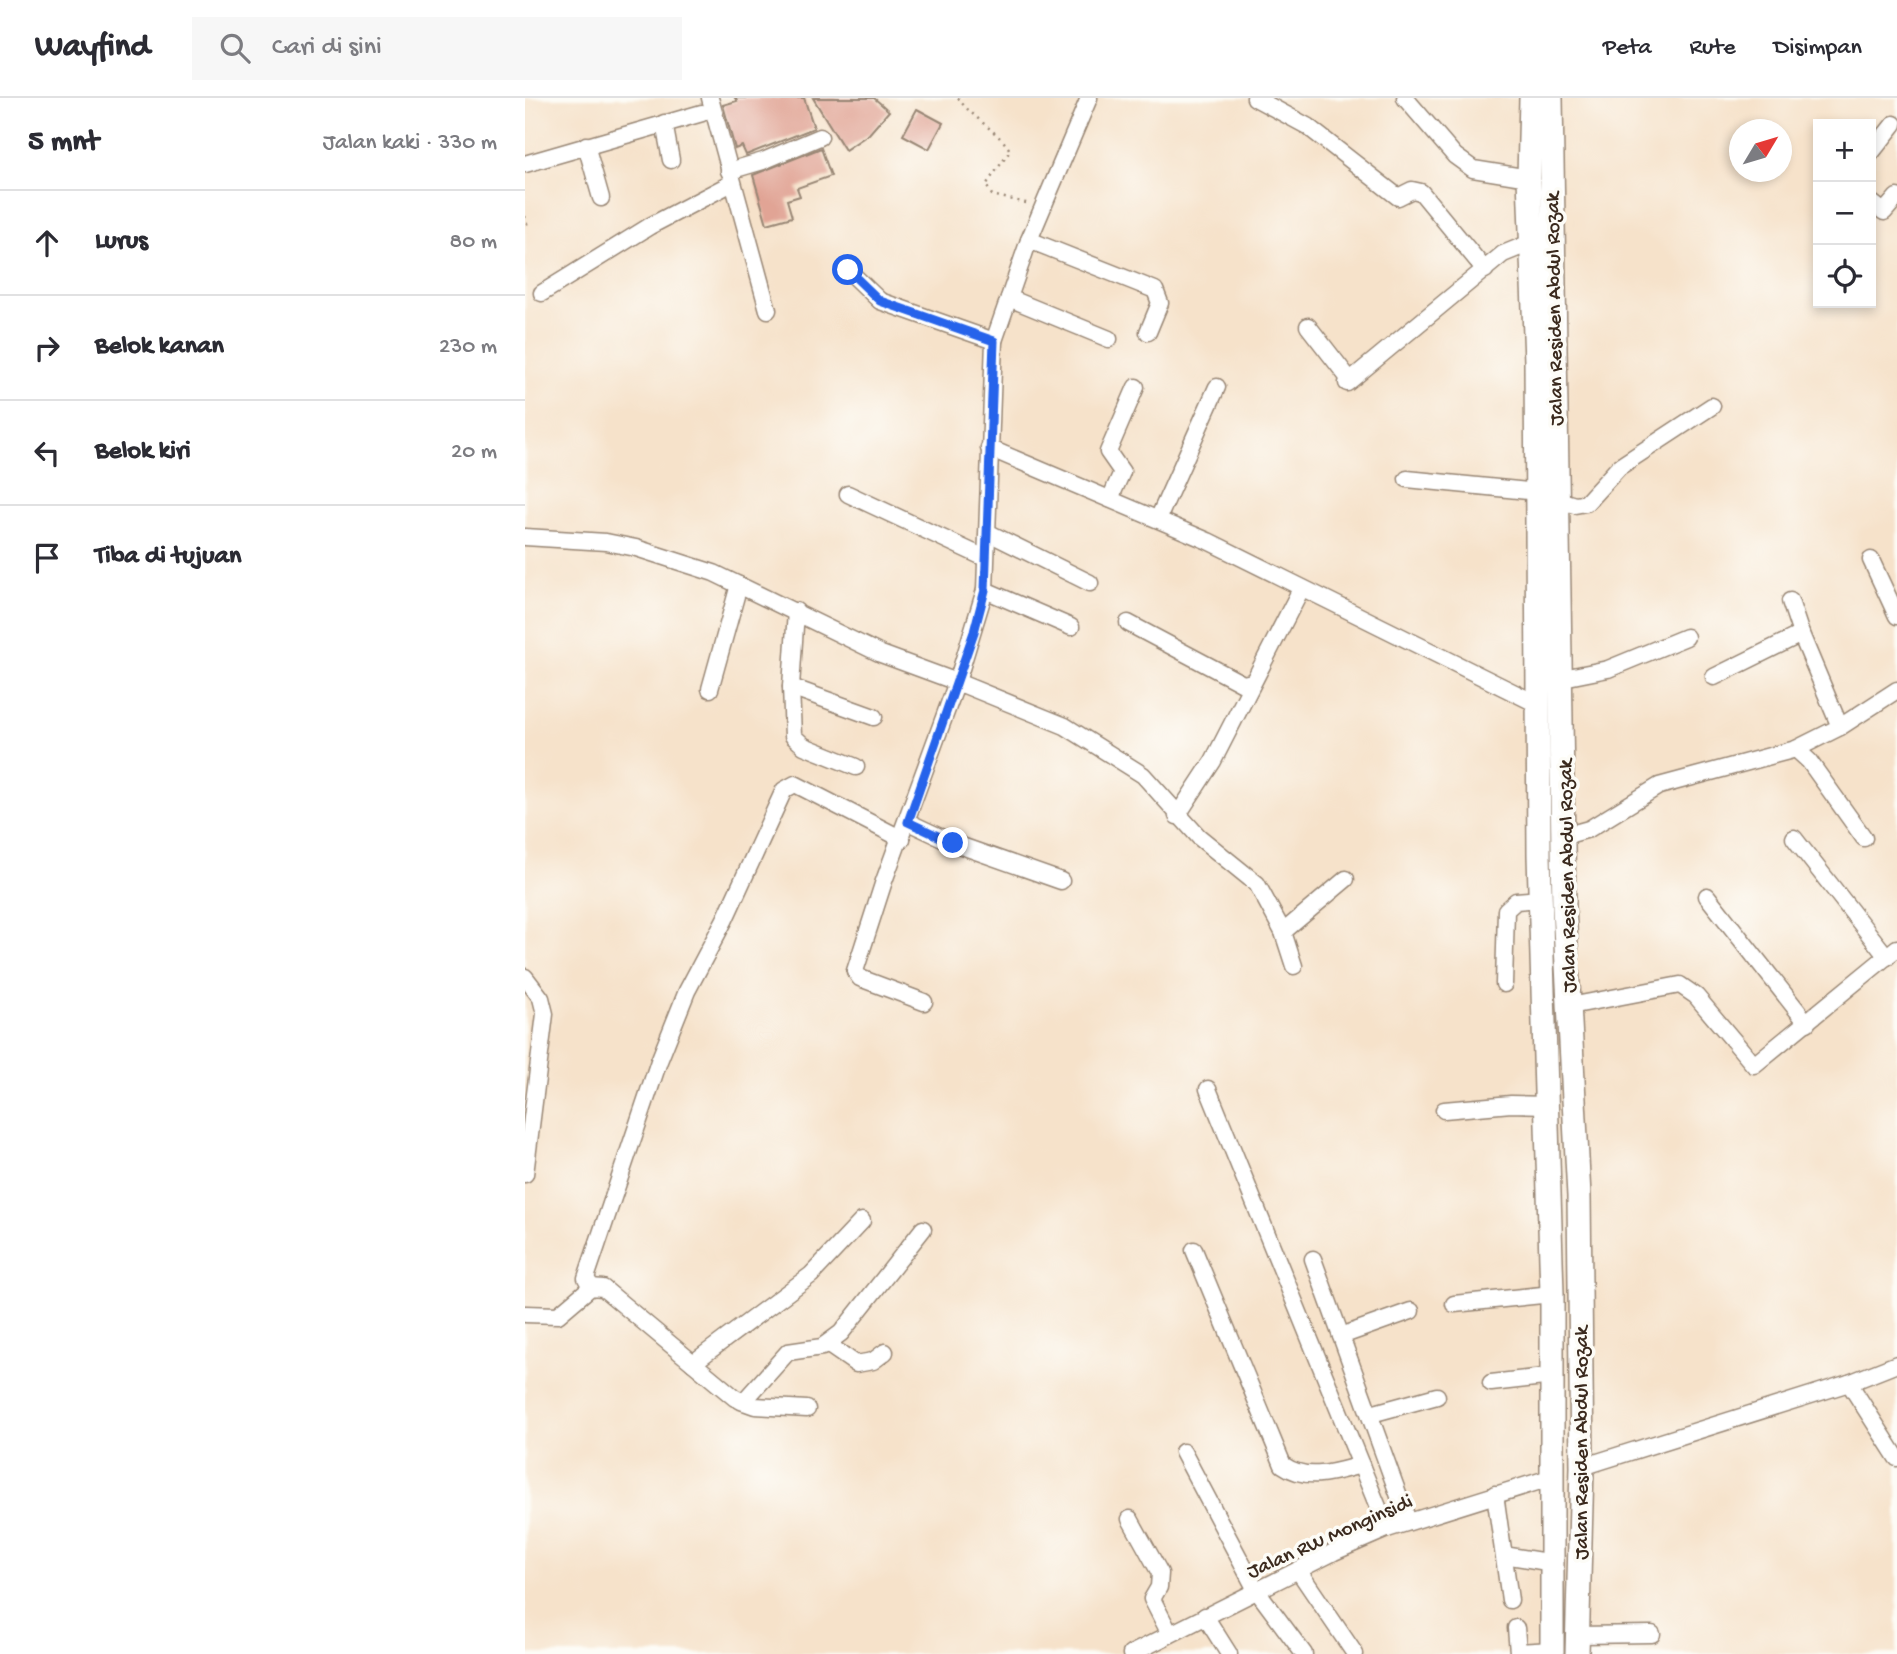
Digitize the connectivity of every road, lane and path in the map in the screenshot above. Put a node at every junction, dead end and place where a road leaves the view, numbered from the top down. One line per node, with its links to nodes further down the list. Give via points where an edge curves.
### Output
1 (958, 98): 20 (path, via 1010,150 986,185 992,195)
2 (1089, 98): 20 (street)
3 (1255, 98): 26 (street, via 1307,126 1398,197 1412,190 1421,192)
4 (1405, 98): 16 (street, via 1472,169)
5 (1531, 98): 16 (highway, Jalan Residen Abdul Rozak)
6 (1551, 98): 40 (highway, Jalan Residen Abdul Rozak)
7 (706, 105): 9 (street); 15 (street)
8 (1896, 123): 12 (street)
9 (664, 124): 11 (street); 13 (street)
10 (820, 136): 15 (street)
11 (586, 145): 14 (street); 18 (street)
12 (1876, 147)
13 (671, 160)
14 (525, 164)
15 (731, 177): 27 (street); 29 (street)
16 (1529, 178): 24 (highway, Jalan Residen Abdul Rozak)
17 (1897, 197): 19 (street, via 1884,212)
18 (601, 198)
19 (1876, 206)
20 (1044, 208): 23 (street)
21 (525, 216): 22 (path)
22 (528, 227)
23 (1029, 240): 28 (street); 31 (street, via 1151,287 1160,303)
24 (1530, 243): 26 (street, via 1503,254); 40 (highway, Jalan Residen Abdul Rozak)
25 (848, 270): 33 (street, via 880,301)
26 (1485, 270): 30 (street, via 1349,381)
27 (542, 293)
28 (1009, 298): 32 (street); 33 (street)
29 (768, 310)
30 (1308, 326)
31 (1148, 332)
32 (1109, 339)
33 (994, 341): 37 (street)
34 (1136, 387): 41 (street, via 1108,452 1122,472)
35 (1217, 387): 42 (street)
36 (1712, 406): 40 (street, via 1619,467 1586,503 1574,505)
37 (989, 448): 41 (street); 43 (street)
38 (1408, 479): 40 (street)
39 (848, 494): 45 (street)
40 (1545, 496): 59 (highway, Jalan Residen Abdul Rozak); 65 (highway, Jalan Residen Abdul Rozak)
41 (1110, 499): 42 (street)
42 (1158, 519): 49 (street)
43 (989, 533): 45 (street); 47 (street)
44 (525, 537): 48 (street, via 576,538 636,548)
45 (985, 558): 50 (street)
46 (1871, 560): 53 (street)
47 (1090, 583)
48 (739, 584): 52 (street); 63 (street)
49 (1301, 589): 61 (street); 65 (street)
50 (985, 590): 55 (street); 60 (street)
51 (1790, 601): 56 (street)
52 (796, 611): 60 (street, via 881,654); 62 (street)
53 (1897, 616)
54 (1128, 623): 61 (street, via 1243,684)
55 (1071, 626)
56 (1801, 634): 58 (street); 67 (street)
57 (1686, 637): 59 (street, via 1608,669)
58 (1714, 677)
59 (1563, 678): 72 (highway, Jalan Residen Abdul Rozak)
60 (957, 682): 70 (street, via 1084,736 1143,775); 71 (street)
61 (1252, 682): 70 (street, via 1213,761)
62 (792, 687): 66 (street); 69 (street, via 795,739)
63 (710, 689)
64 (1896, 694): 67 (street)
65 (1537, 704): 78 (highway, Jalan Residen Abdul Rozak)
66 (874, 718)
67 (1840, 727): 68 (street)
68 (1796, 749): 72 (street, via 1659,786 1589,829); 74 (street)
69 (856, 767)
70 (1177, 816): 79 (street, via 1248,874)
71 (905, 831): 76 (street); 84 (street, via 855,973); 95 (street, via 795,784 784,790 687,991 659,1061 586,1278)
72 (1564, 836): 85 (highway, Jalan Residen Abdul Rozak)
73 (1794, 838): 80 (street)
74 (1864, 838)
75 (1346, 879): 79 (street)
76 (1061, 881)
77 (1707, 896): 86 (street)
78 (1541, 899): 83 (street, via 1516,901 1506,910); 88 (highway, Jalan Residen Abdul Rozak)
79 (1283, 932): 81 (street)
80 (1892, 952): 86 (street)
81 (1294, 966)
82 (525, 977): 90 (street, via 541,998 545,1014)
83 (1504, 984)
84 (924, 1002)
85 (1570, 1006): 86 (street, via 1680,985 1696,996 1754,1065); 115 (highway, Jalan Residen Abdul Rozak, via 1579,1196)
86 (1807, 1023)
87 (1207, 1089): 114 (street)
88 (1548, 1105): 89 (street); 96 (highway, Jalan Residen Abdul Rozak)
89 (1444, 1110)
90 (525, 1174)
91 (862, 1221): 103 (street, via 811,1275)
92 (923, 1230): 101 (street, via 841,1333)
93 (1194, 1251): 114 (street, via 1283,1465 1296,1473 1312,1474)
94 (1313, 1259): 100 (street)
95 (591, 1287): 99 (street, via 558,1315); 103 (street, via 607,1290)
96 (1552, 1294): 97 (street); 105 (highway, Jalan Residen Abdul Rozak)
97 (1454, 1304)
98 (1411, 1311): 100 (street)
99 (525, 1314)
100 (1342, 1336): 111 (street)
101 (827, 1344): 102 (street, via 856,1364 873,1361); 109 (street, via 788,1352 753,1394)
102 (885, 1352)
103 (693, 1363): 109 (street)
104 (1897, 1364): 107 (street)
105 (1553, 1376): 106 (street); 116 (highway, Jalan Residen Abdul Rozak)
106 (1491, 1383)
107 (1849, 1383): 113 (street); 115 (street)
108 (1437, 1396): 111 (street)
109 (741, 1401): 110 (street)
110 (807, 1409)
111 (1371, 1414): 119 (street)
112 (1183, 1452): 124 (street)
113 (1897, 1458)
114 (1361, 1465): 120 (street)
115 (1582, 1467): 130 (highway, Jalan Residen Abdul Rozak)
116 (1553, 1477): 117 (street, Jalan RW Monginsidi); 122 (highway, Jalan Residen Abdul Rozak)
117 (1495, 1494): 119 (street, Jalan RW Monginsidi); 121 (street)
118 (1130, 1519): 127 (street, via 1160,1573 1159,1587 1151,1598)
119 (1408, 1521): 120 (street, Jalan RW Monginsidi)
120 (1387, 1529): 123 (street, Jalan RW Monginsidi)
121 (1504, 1555): 122 (street); 125 (street)
122 (1553, 1563): 131 (highway, Jalan Residen Abdul Rozak)
123 (1298, 1570): 124 (street, Jalan RW Monginsidi); 136 (street)
124 (1254, 1585): 126 (street, Jalan RW Monginsidi); 135 (street)
125 (1510, 1600)
126 (1205, 1616): 127 (street, Jalan RW Monginsidi); 134 (street)
127 (1166, 1627): 133 (street, Jalan RW Monginsidi)
128 (1516, 1628): 132 (street)
129 (1651, 1634): 130 (street)
130 (1578, 1644)
131 (1552, 1652): 132 (street)
132 (1518, 1653)
133 (1131, 1654)
134 (1229, 1654)
135 (1304, 1654)
136 (1355, 1654)

